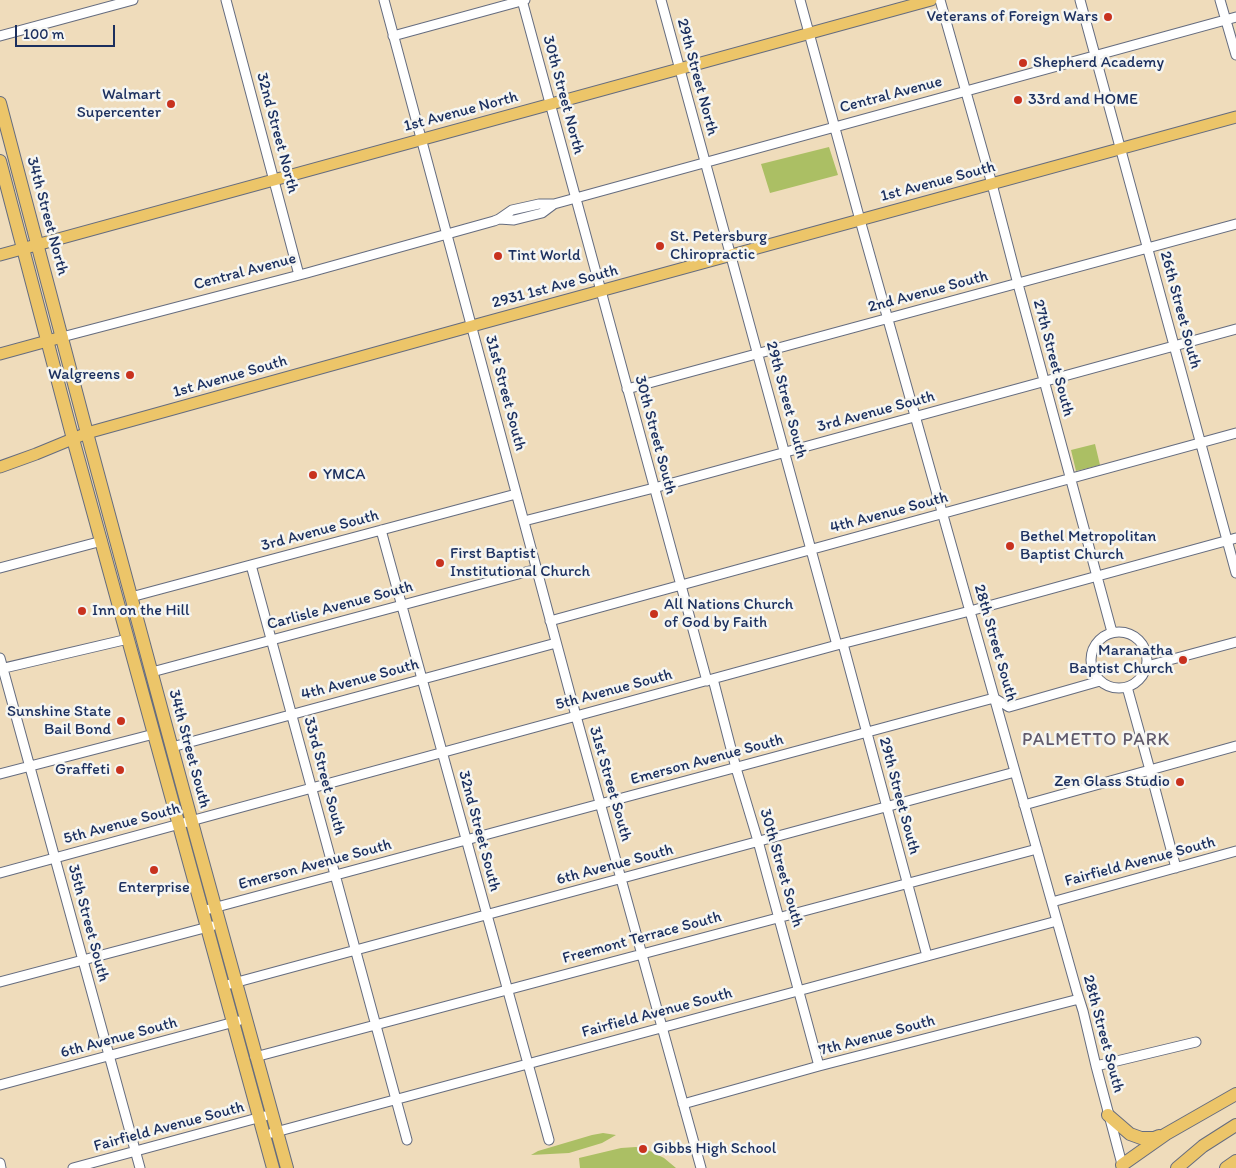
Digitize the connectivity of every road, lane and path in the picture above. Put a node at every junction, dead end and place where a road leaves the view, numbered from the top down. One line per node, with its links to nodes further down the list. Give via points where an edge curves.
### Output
1 (96, 0): 12 (street)
2 (133, 0): 12 (street)
3 (226, 0): 32 (street, 32nd Street North)
4 (384, 0): 17 (street, 31st Street South)
5 (523, 0): 17 (street); 23 (street, 30th Street North)
6 (661, 0): 20 (street, 29th Street North)
7 (800, 0): 15 (street, 28th Street South)
8 (931, 0): 15 (main road, 1st Avenue North)
9 (940, 0): 21 (street, 27th Street South)
10 (1080, 0): 19 (street, 26th Street South)
11 (1220, 0): 14 (street)
12 (98, 10): 16 (street)
13 (1236, 17): 14 (street, Central Avenue)
14 (1226, 20): 18 (street); 19 (street, Central Avenue)
15 (809, 33): 20 (main road, 1st Avenue North); 25 (street, 28th Street South)
16 (0, 36)
17 (393, 36): 27 (street, 31st Street South)
18 (1236, 55)
19 (1096, 56): 21 (street, Central Avenue); 29 (street, 26th Street South)
20 (679, 69): 23 (main road, 1st Avenue North); 31 (street, 29th Street North)
21 (966, 91): 25 (street, Central Avenue); 33 (street, 27th Street South)
22 (0, 103): 28 (highway, 34th Street North)
23 (550, 104): 27 (main road, 1st Avenue North); 34 (street, 30th Street North)
24 (1236, 117): 29 (main road, 1st Avenue South)
25 (835, 127): 31 (street, Central Avenue); 35 (street, 28th Street South)
26 (0, 138): 28 (highway)
27 (421, 140): 32 (main road, 1st Avenue North); 37 (street, 31st Street South)
28 (12, 148): 38 (highway, 34th Street North)
29 (1121, 148): 33 (main road, 1st Avenue South); 39 (street, 26th Street South)
30 (0, 161): 40 (highway, 34th Street North)
31 (705, 163): 34 (street, Central Avenue); 42 (street, 29th Street South)
32 (274, 180): 38 (main road, 1st Avenue North); 43 (street, 32nd Street North)
33 (992, 184): 35 (main road, 1st Avenue South); 45 (street, 27th Street South)
34 (576, 198): 37 (street, Central Avenue, via 512,210 499,219); 46 (street, 30th Street South)
35 (860, 220): 42 (main road, 1st Avenue South); 47 (street, 28th Street South)
36 (1236, 224): 39 (street, 2nd Avenue South)
37 (447, 233): 43 (street, Central Avenue); 48 (street, 31st Street South)
38 (38, 245): 40 (main road, 1st Avenue North); 50 (highway, 34th Street North)
39 (1148, 248): 45 (street, 2nd Avenue South); 52 (street, 26th Street South)
40 (23, 249): 41 (main road, 1st Avenue North); 51 (highway, 34th Street North)
41 (0, 255)
42 (730, 255): 44 (main road, 1st Avenue South); 54 (street, 29th Street South)
43 (299, 274): 50 (street, Central Avenue)
44 (648, 278): 46 (main road, 2931 1st Ave South)
45 (1018, 284): 47 (street, 2nd Avenue South); 55 (street, 27th Street South)
46 (601, 291): 48 (main road, 2931 1st Ave South); 56 (street, 30th Street South)
47 (888, 318): 54 (street, 2nd Avenue South); 57 (street, 28th Street South)
48 (471, 326): 58 (main road, 1st Avenue South); 67 (street, 31st Street South)
49 (1236, 329): 52 (street, 3rd Avenue South)
50 (62, 337): 51 (main road, Central Avenue); 58 (highway, 34th Street South)
51 (48, 341): 53 (main road, Central Avenue); 60 (highway, 34th Street South)
52 (1175, 346): 55 (street, 3rd Avenue South); 61 (street, 26th Street South)
53 (0, 354)
54 (757, 354): 56 (street, 2nd Avenue South); 62 (street, 29th Street South)
55 (1044, 382): 57 (street, 3rd Avenue South); 64 (street, 27th Street South)
56 (627, 390): 66 (street, 30th Street South)
57 (916, 417): 62 (street, 3rd Avenue South); 68 (street, 28th Street South)
58 (87, 433): 60 (main road, 1st Avenue South); 69 (highway, 34th Street South)
59 (1236, 433): 61 (street, 4th Avenue South)
60 (74, 438): 63 (main road, 1st Avenue South); 65 (highway, 34th Street South)
61 (1201, 443): 64 (street, 4th Avenue South); 72 (street, 26th Street South)
62 (784, 452): 66 (street, 3rd Avenue South); 74 (street, 29th Street South)
63 (0, 467)
64 (1071, 479): 68 (street, 4th Avenue South); 79 (street, 27th Street South)
65 (86, 485): 69 (highway, via 95,486 103,514); 73 (highway, 34th Street South)
66 (654, 488): 70 (street, 3rd Avenue South); 80 (street, 30th Street South)
67 (516, 494): 70 (street, 31st Street South); 71 (street, 3rd Avenue South)
68 (943, 514): 74 (street, 4th Avenue South); 83 (street, 28th Street South)
69 (110, 516): 81 (highway, 34th Street South)
70 (524, 521): 77 (street, 31st Street South)
71 (381, 530): 75 (street, 3rd Avenue South); 82 (street, 32nd Street South)
72 (1232, 540): 78 (street, 26th Street South); 79 (street, 5th Avenue South)
73 (103, 545): 76 (street); 81 (highway, via 113,551 123,590); 86 (highway, 34th Street South)
74 (811, 550): 80 (street, 4th Avenue South); 90 (street, 29th Street South)
75 (251, 565): 81 (street, 3rd Avenue South); 87 (street, 33rd Street South)
76 (0, 568)
77 (537, 569): 82 (street, Carlisle Avenue South); 84 (street, 31st Street South)
78 (1236, 573)
79 (1098, 576): 83 (street, 5th Avenue South); 85 (street, 27th Street South)
80 (681, 585): 84 (street, 4th Avenue South); 96 (street, 30th Street South)
81 (131, 597): 94 (highway, 34th Street South)
82 (402, 604): 87 (street, Carlisle Avenue South); 95 (street, 32nd Street South)
83 (970, 612): 90 (street, 5th Avenue South); 100 (street, 28th Street South)
84 (550, 621): 89 (street, 31st Street South)
85 (1112, 632): 92 (street, via 1131,634 1139,640 1147,656); 97 (street, via 1103,636 1092,652 1092,670)
86 (128, 639): 93 (street); 98 (highway, via 139,646 148,681); 104 (highway, 34th Street South)
87 (271, 640): 94 (street, Carlisle Avenue South); 101 (street, 33rd Street South)
88 (1236, 642): 92 (street)
89 (556, 643): 95 (street, 4th Avenue South); 102 (street, 31st Street South)
90 (840, 644): 96 (street, 5th Avenue South); 103 (street, 29th Street South)
91 (0, 658): 93 (street, 35th Street South)
92 (1147, 666): 99 (street, via 1140,679)
93 (1, 669): 108 (street, 35th Street South)
94 (152, 672): 98 (highway, 34th Street South)
95 (422, 679): 101 (street, 4th Avenue South); 107 (street, 32nd Street South)
96 (710, 680): 102 (street, 5th Avenue South); 109 (street, 30th Street South)
97 (1100, 681): 99 (street, via 1111,687); 100 (street, via 1009,707)
98 (156, 687): 106 (highway, 34th Street South)
99 (1127, 687): 110 (street)
100 (994, 698): 103 (street, Emerson Avenue South); 111 (street, 28th Street South)
101 (291, 714): 106 (street, 4th Avenue South); 113 (street, 33rd Street South)
102 (576, 716): 107 (street, 5th Avenue South); 114 (street, 31st Street South)
103 (867, 733): 109 (street, Emerson Avenue South); 116 (street, 29th Street South)
104 (154, 734): 108 (street); 117 (highway, 34th Street South)
105 (1236, 746): 110 (street)
106 (172, 747): 117 (highway, 34th Street South)
107 (442, 753): 113 (street, 5th Avenue South); 118 (street, 32nd Street South)
108 (30, 766): 112 (street); 122 (street, 35th Street South)
109 (736, 768): 114 (street, Emerson Avenue South); 119 (street, 30th Street South)
110 (1150, 770): 115 (street); 123 (street)
111 (1015, 772): 115 (street, 28th Street South); 116 (street, 6th Avenue South)
112 (0, 774)
113 (311, 788): 117 (street, 5th Avenue South); 125 (street, 33rd Street South)
114 (600, 804): 118 (street, Emerson Avenue South); 126 (street, 31st Street South)
115 (1024, 805): 120 (street, 28th Street South)
116 (887, 807): 119 (street, 6th Avenue South); 127 (street, 29th Street South)
117 (185, 823): 122 (street, 5th Avenue South); 129 (highway, 34th Street South)
118 (466, 840): 125 (street, Emerson Avenue South); 130 (street, 32nd Street South)
119 (758, 841): 126 (street, 6th Avenue South); 131 (street, 30th Street South)
120 (1037, 849): 127 (street, Freemont Terrace South); 128 (street, 28th Street South)
121 (1236, 851): 123 (street, Fairfield Avenue South)
122 (55, 858): 124 (street, 5th Avenue South); 137 (street, 35th Street South)
123 (1176, 868): 128 (street, Fairfield Avenue South)
124 (0, 873)
125 (335, 875): 129 (street, Emerson Avenue South); 134 (street, 33rd Street South)
126 (621, 878): 130 (street, 6th Avenue South); 135 (street, 31st Street South)
127 (908, 883): 131 (street, Freemont Terrace South); 136 (street, 29th Street South)
128 (1052, 902): 132 (street, 28th Street South)
129 (209, 909): 133 (highway, 34th Street South)
130 (487, 915): 134 (street, 6th Avenue South); 140 (street, 32nd Street South)
131 (779, 918): 135 (street, Freemont Terrace South); 141 (street, 30th Street South)
132 (1057, 921): 136 (street, Fairfield Avenue South); 142 (street, 28th Street South)
133 (213, 925): 137 (street); 139 (highway, 34th Street South)
134 (355, 950): 139 (street, 6th Avenue South); 144 (street, 33rd Street South)
135 (642, 954): 140 (street, Freemont Terrace South); 145 (street, 31st Street South)
136 (927, 956): 141 (street, Fairfield Avenue South)
137 (83, 960): 138 (street); 147 (street, 35th Street South)
138 (0, 982)
139 (229, 984): 143 (highway, 34th Street South)
140 (507, 990): 144 (street, Freemont Terrace South); 149 (street, 32nd Street South)
141 (799, 990): 145 (street, Fairfield Avenue South); 150 (street, 30th Street South)
142 (1078, 999): 150 (street, 7th Avenue South); 151 (street, 28th Street South)
143 (239, 1021): 147 (street, 6th Avenue South); 148 (highway, 34th Street South); 157 (highway, 34th Street South)
144 (376, 1025): 148 (street, Freemont Terrace South); 154 (street, 33rd Street South)
145 (662, 1027): 149 (street, Fairfield Avenue South); 155 (street, 31st Street South)
146 (1196, 1042): 151 (street)
147 (109, 1056): 152 (street, 6th Avenue South); 163 (street, 35th Street South)
148 (255, 1057): 157 (highway, 34th Street South)
149 (528, 1063): 154 (street, Fairfield Avenue South); 162 (street, 32nd Street South)
150 (819, 1066): 155 (street, 7th Avenue South)
151 (1096, 1066): 156 (street, 28th Street South)
152 (0, 1085)
153 (1236, 1094): 160 (highway)
154 (396, 1099): 159 (street, Fairfield Avenue South); 161 (street, 33rd Street South)
155 (684, 1104): 172 (street, 31st Street South)
156 (1108, 1115): 160 (highway, via 1130,1134 1141,1138); 166 (street, 28th Street South)
157 (266, 1116): 159 (highway, 34th Street South); 163 (street, Fairfield Avenue South)
158 (1236, 1125): 173 (highway)
159 (271, 1133): 170 (highway, 34th Street South); 171 (highway, 34th Street South)
160 (1166, 1134): 166 (highway)
161 (407, 1140)
162 (548, 1140)
163 (135, 1151): 168 (street, Fairfield Avenue South); 169 (street, 35th Street South)
164 (1236, 1161): 174 (highway)
165 (0, 1163): 167 (street)
166 (1123, 1167)
167 (1, 1168)
168 (73, 1168)
169 (140, 1168)
170 (273, 1168)
171 (287, 1168)
172 (701, 1168)
173 (1177, 1168)
174 (1226, 1168)

